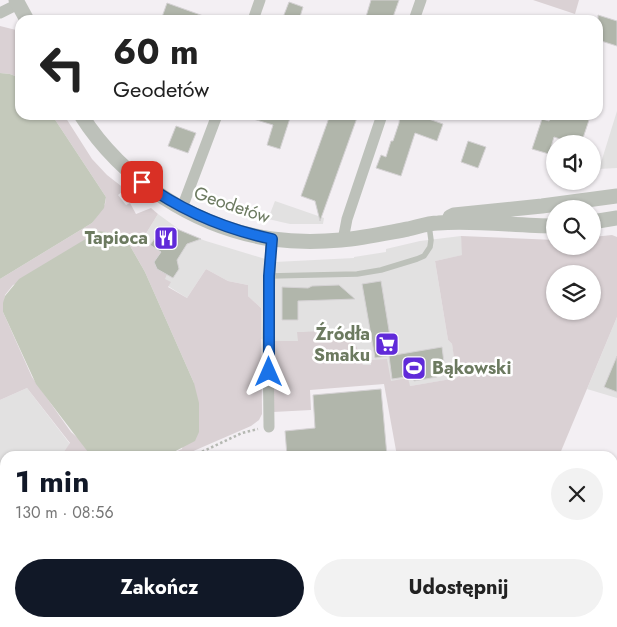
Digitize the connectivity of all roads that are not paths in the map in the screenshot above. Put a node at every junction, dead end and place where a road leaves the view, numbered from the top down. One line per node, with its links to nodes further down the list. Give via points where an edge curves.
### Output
1 (260, 0): 6 (street)
2 (421, 0): 7 (street)
3 (17, 2): 4 (street); 5 (street)
4 (0, 13)
5 (24, 15)
6 (255, 15)
7 (416, 15)
8 (84, 120): 12 (street, Geodetów, via 129,172)
9 (215, 120): 12 (street)
10 (380, 120): 18 (street)
11 (617, 196): 15 (street, Geodetów, via 454,215)
12 (182, 208): 17 (street, Geodetów, via 244,233)
13 (617, 218): 14 (street)
14 (601, 221)
15 (433, 223): 16 (street, Geodetów); 18 (street, Geodetów); 19 (lane, via 430,247 424,256 417,259 357,274)
16 (546, 226)
17 (272, 239): 18 (street, Geodetów); 19 (street)
18 (343, 240)
19 (269, 276): 20 (street)
20 (269, 428)

